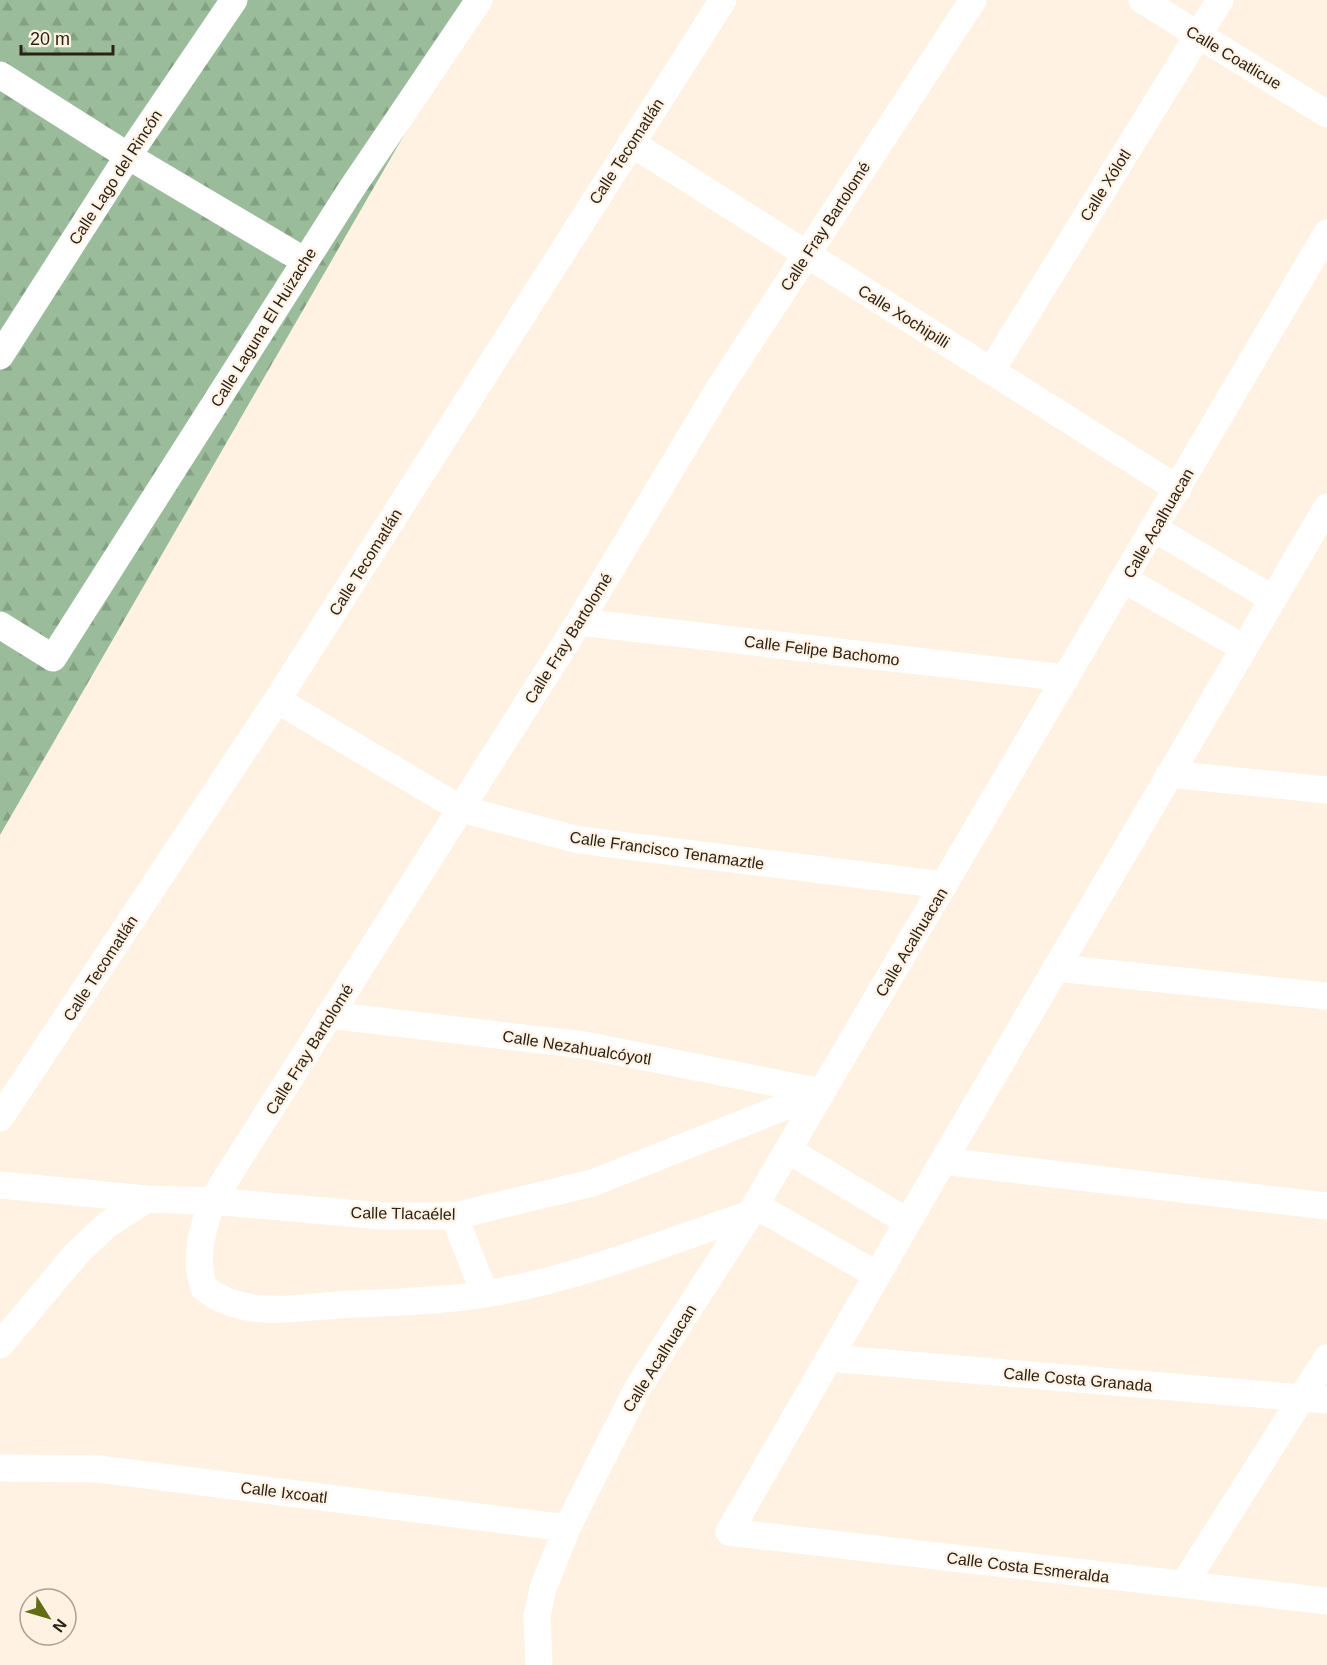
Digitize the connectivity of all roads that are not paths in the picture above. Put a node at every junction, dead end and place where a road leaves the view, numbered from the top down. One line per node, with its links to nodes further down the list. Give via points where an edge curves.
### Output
1 (234, 0): 11 (street, Calle Lago del Rincón)
2 (479, 0): 14 (street, Calle Laguna El Huizache)
3 (723, 0): 10 (street, Calle Tecomatlán)
4 (973, 0): 13 (street, Calle Fray Bartolomé)
5 (1142, 0): 7 (street, Calle Coatlicue)
6 (1220, 0): 7 (street, Calle Xólotl)
7 (1197, 35): 9 (street, Calle Coatlicue); 16 (street, Calle Xólotl)
8 (0, 75): 11 (street)
9 (1327, 114)
10 (631, 143): 13 (street, Calle Xochipilli); 26 (street, Calle Tecomatlán)
11 (128, 156): 14 (street); 15 (street, Calle Lago del Rincón)
12 (1327, 233): 17 (street, Calle Acalhuacan)
13 (807, 255): 16 (street, Calle Xochipilli); 22 (street, Calle Fray Bartolomé, via 720,387)
14 (305, 261): 23 (street, Calle Laguna El Huizache, via 53,658)
15 (0, 356)
16 (991, 371): 17 (street, Calle Xochipilli)
17 (1178, 489): 19 (street, Calle Acalhuacan)
18 (1327, 507): 21 (street)
19 (1155, 529): 20 (street, Calle Acalhuacan); 21 (street)
20 (1125, 580): 24 (street); 25 (street, Calle Acalhuacan)
21 (1273, 599): 24 (street)
22 (579, 622): 25 (street, Calle Felipe Bachomo); 29 (street, Calle Fray Bartolomé)
23 (0, 625)
24 (1244, 648): 27 (street)
25 (1066, 678): 30 (street, Calle Acalhuacan)
26 (277, 700): 29 (street, Calle Francisco Tenamaztle); 35 (street, Calle Tecomatlán)
27 (1169, 774): 28 (street); 31 (street)
28 (1327, 790)
29 (461, 809): 30 (street, Calle Francisco Tenamaztle, via 579,840); 33 (street, Calle Fray Bartolomé)
30 (944, 885): 34 (street, Calle Acalhuacan)
31 (1056, 968): 32 (street); 37 (street)
32 (1327, 996)
33 (329, 1016): 34 (street, Calle Nezahualcóyotl, via 584,1045); 40 (street, Calle Fray Bartolomé)
34 (822, 1092): 36 (street, Calle Acalhuacan); 43 (street, Calle Tlacaélel, via 592,1183)
35 (0, 1118)
36 (788, 1150): 42 (street, Calle Acalhuacan); 44 (street)
37 (943, 1161): 41 (street); 44 (street)
38 (0, 1185): 39 (street, Calle Tlacaélel)
39 (147, 1199): 40 (street, Calle Tlacaélel); 47 (street, via 107,1225 76,1253)
40 (212, 1202): 43 (street, Calle Tlacaélel, via 382,1216); 46 (street, Calle Fray Bartolomé, via 198,1259 204,1288 218,1299 258,1310)
41 (1327, 1206)
42 (753, 1210): 45 (street); 46 (street, via 568,1275); 52 (street, Calle Acalhuacan, via 637,1389)
43 (454, 1216): 46 (street)
44 (908, 1222): 45 (street)
45 (877, 1275): 48 (street)
46 (484, 1294)
47 (0, 1345)
48 (829, 1358): 50 (street, Calle Costa Granada); 53 (street, Calle Costa Esmeralda, via 729,1532)
49 (1327, 1358): 50 (street)
50 (1314, 1399): 53 (street)
51 (0, 1468): 52 (street, Calle Ixcoatl, via 99,1469)
52 (567, 1528): 55 (street, Calle Acalhuacan, via 537,1616)
53 (1184, 1584): 54 (street, Calle Costa Esmeralda)
54 (1327, 1600)
55 (539, 1665)

